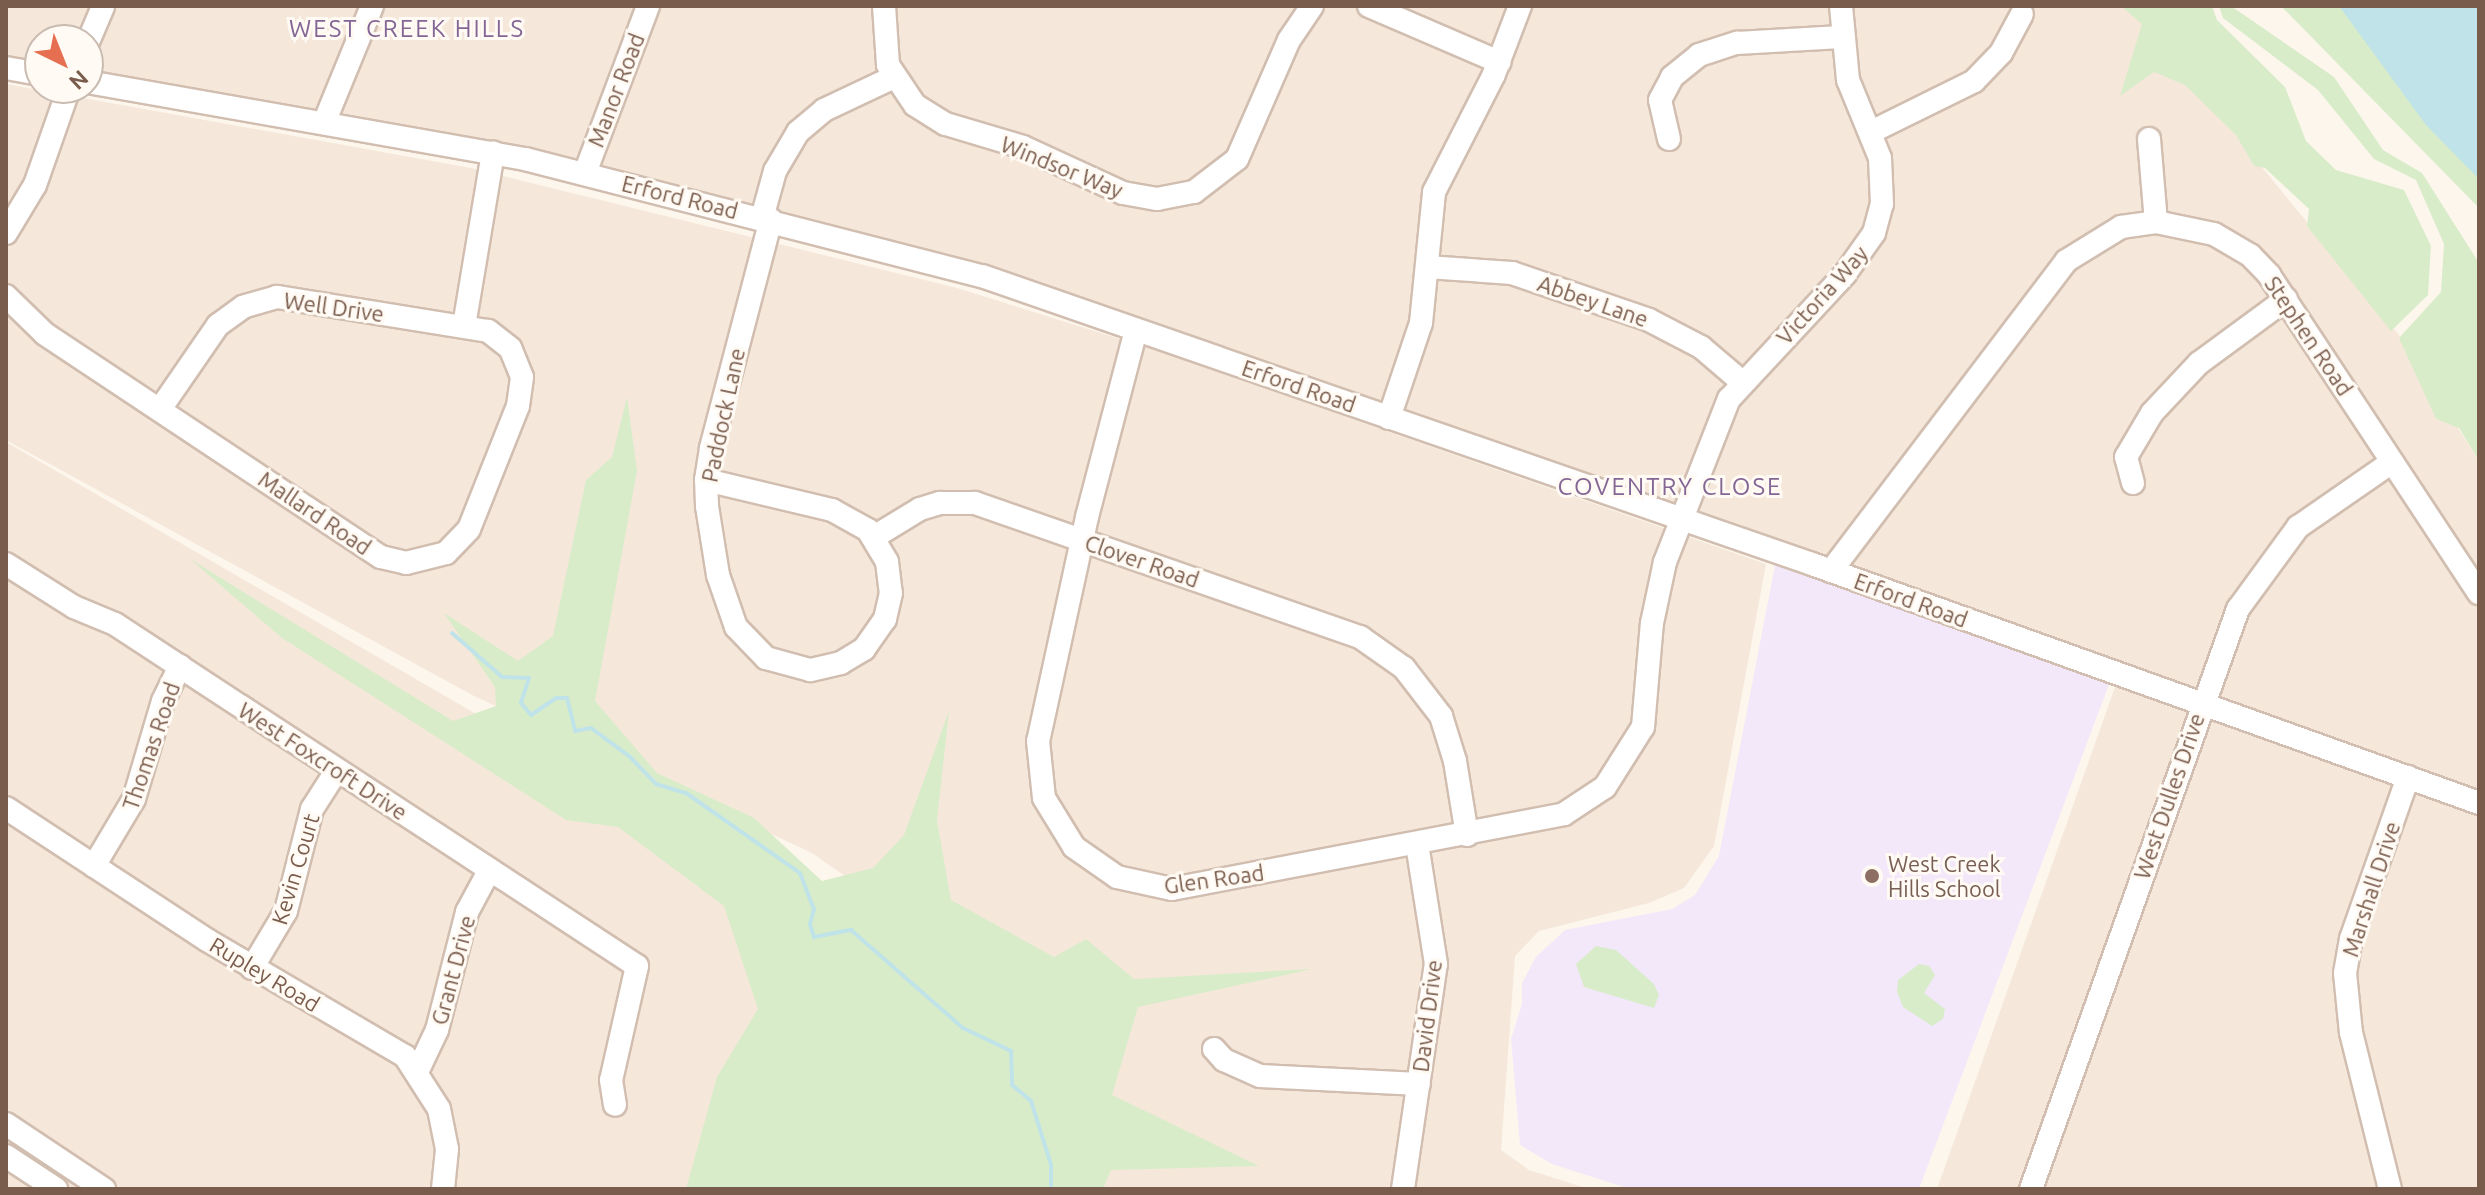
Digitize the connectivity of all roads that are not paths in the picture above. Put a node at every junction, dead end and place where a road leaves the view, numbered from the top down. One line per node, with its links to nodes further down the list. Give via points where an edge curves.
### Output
1 (372, 6): 14 (street)
2 (648, 6): 19 (street, Manor Road)
3 (884, 6): 11 (street, via 882,28)
4 (1312, 6): 11 (street, Windsor Way, via 1284,51 1237,159 1210,183 1180,197 1123,193 1023,147 946,124 915,105)
5 (1369, 6): 10 (street)
6 (1520, 6): 10 (street)
7 (1841, 6): 9 (street, Victoria Way)
8 (2022, 14): 15 (street, via 2001,53 1974,81)
9 (1841, 37): 15 (street, Victoria Way, via 1848,80); 16 (street, via 1737,43 1699,55 1672,77 1660,100)
10 (1499, 62): 23 (street, via 1434,192)
11 (892, 78): 20 (street, Paddock Lane, via 824,110 798,132 779,163)
12 (104, 85): 14 (street, Erford Road)
13 (63, 104): 22 (street, via 35,185)
14 (324, 123): 18 (street, Erford Road)
15 (1871, 132): 28 (street, Victoria Way, via 1883,183 1881,212 1869,244)
16 (1669, 139)
17 (2149, 139): 21 (street)
18 (493, 152): 19 (street, Erford Road); 26 (street)
19 (585, 173): 20 (street, Erford Road)
20 (766, 219): 27 (street, Erford Road, via 982,276); 32 (street, Paddock Lane)
21 (2156, 222): 25 (street, Stephen Road, via 2191,226 2236,245); 38 (street, Stephen Road, via 2121,227 2066,261)
22 (6, 233)
23 (1427, 267): 28 (street, Abbey Lane, via 1512,273 1649,320 1701,347); 30 (street, via 1415,350)
24 (6, 296): 29 (street, Mallard Road, via 32,324)
25 (2286, 299): 31 (street, Stephen Road); 33 (street, via 2199,363 2152,413 2126,457)
26 (464, 326): 29 (street, Well Drive, via 292,297 261,300 218,325); 29 (street, Mallard Road, via 488,331 510,348 521,367 521,395 469,529 446,553 422,562 381,557)
27 (1136, 330): 30 (street, Erford Road); 36 (street, Glen Road)
28 (1742, 382): 34 (street, Victoria Way, via 1712,434)
29 (160, 409)
30 (1389, 418): 34 (street, Erford Road)
31 (2392, 462): 39 (street, Stephen Road); 41 (street, West Dulles Drive, via 2324,506 2279,547 2238,609)
32 (706, 480): 35 (street, via 840,513); 35 (street, Paddock Lane, via 710,536 730,615 755,650 783,665 810,670 841,663 876,635 891,593 887,562)
33 (2133, 483)
34 (1680, 518): 38 (street, Erford Road); 46 (street, Glen Road, via 1655,603 1648,709 1618,772 1564,814)
35 (874, 537): 36 (street, Clover Road, via 920,509 961,501)
36 (1082, 540): 46 (street, Clover Road, via 1321,622 1379,648 1417,680 1441,716 1455,761); 47 (street, Glen Road, via 1037,761 1051,814 1086,858 1129,881 1172,889)
37 (6, 564): 40 (street, West Foxcroft Drive)
38 (1831, 571): 41 (street, Erford Road)
39 (2479, 593)
40 (180, 666): 42 (street, West Foxcroft Drive); 48 (street, Thomas Road, via 163,701 134,799)
41 (2201, 704): 43 (street, Erford Road); 61 (street, West Dulles Drive)
42 (337, 770): 49 (street, West Foxcroft Drive); 50 (street, Kevin Court, via 312,809 286,911)
43 (2408, 777): 44 (street, Erford Road); 62 (street, Marshall Drive, via 2351,939 2345,973 2349,1025)
44 (2479, 803)
45 (6, 808): 48 (street, Rupley Road)
46 (1467, 835): 47 (street, Glen Road)
47 (1417, 844): 53 (street, David Drive, via 1436,964)
48 (94, 866): 50 (street, Rupley Road)
49 (489, 871): 52 (street, Grant Drive, via 467,912 437,1030); 54 (street, West Foxcroft Drive, via 637,966 611,1080)
50 (252, 968): 52 (street, Rupley Road, via 389,1044)
51 (1214, 1049): 53 (street, via 1224,1060 1260,1076)
52 (418, 1070): 59 (street, Rupley Road, via 444,1129)
53 (1419, 1084): 60 (street, David Drive)
54 (615, 1105)
55 (6, 1124): 58 (street)
56 (6, 1156): 57 (street)
57 (56, 1189)
58 (104, 1189)
59 (443, 1189)
60 (1403, 1189)
61 (2031, 1189)
62 (2390, 1189)

